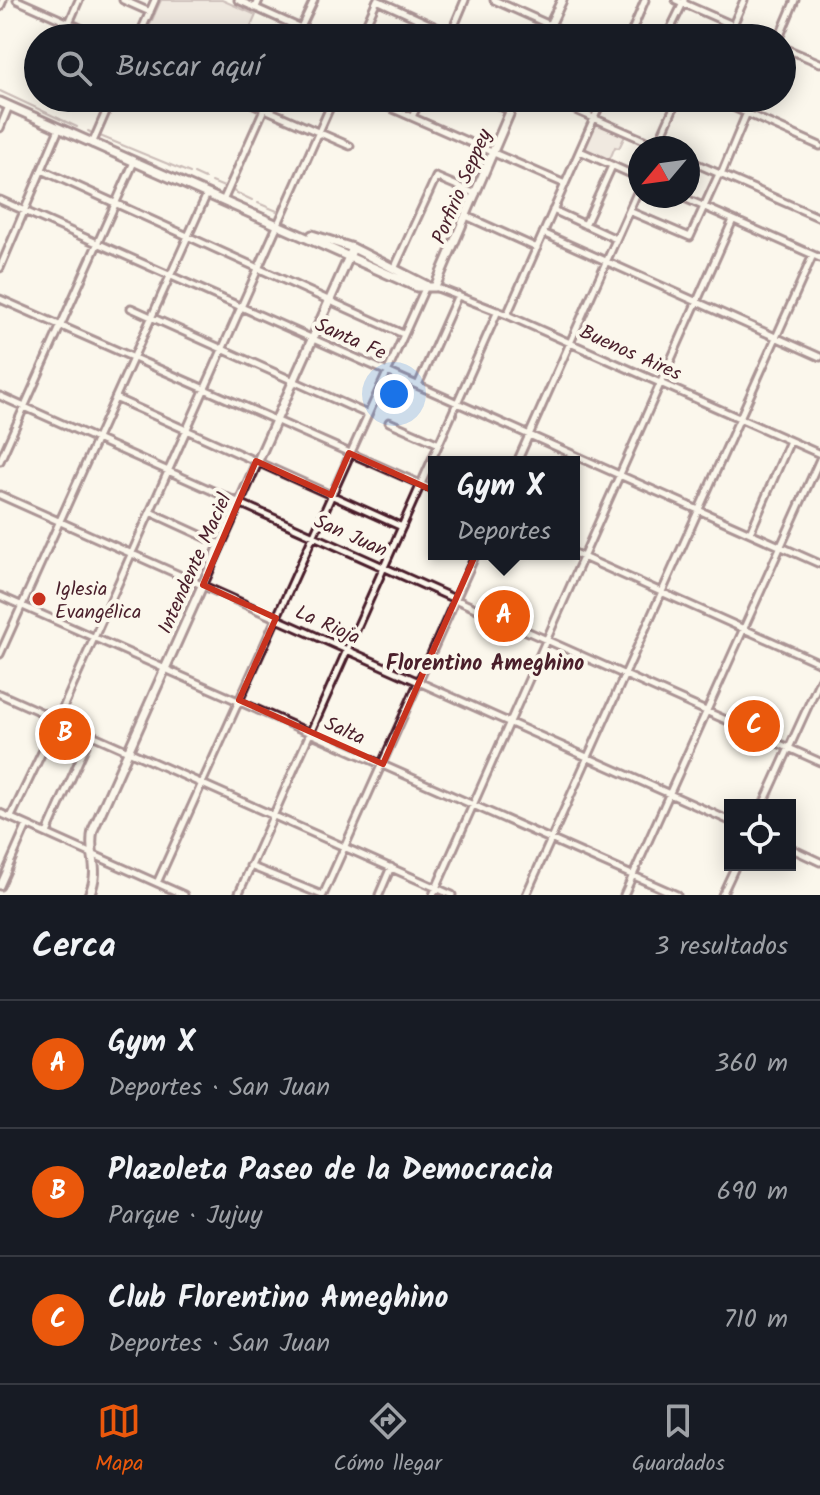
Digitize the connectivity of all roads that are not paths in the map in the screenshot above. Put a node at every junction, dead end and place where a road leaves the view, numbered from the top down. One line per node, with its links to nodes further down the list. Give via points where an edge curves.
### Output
1 (3, 0): 17 (street)
2 (17, 0): 20 (street)
3 (79, 0): 20 (street)
4 (123, 0): 19 (street)
5 (155, 0): 19 (street)
6 (238, 0): 18 (street)
7 (259, 0): 18 (street)
8 (314, 0): 23 (street)
9 (377, 0): 24 (street); 25 (street)
10 (465, 0): 26 (street)
11 (494, 0): 27 (street)
12 (562, 0): 28 (main road)
13 (645, 0): 29 (street)
14 (744, 0): 32 (street)
15 (795, 0): 33 (street)
16 (681, 1): 30 (street); 31 (street)
17 (0, 7)
18 (256, 7): 22 (street)
19 (150, 12): 21 (street)
20 (69, 23)
21 (144, 24)
22 (292, 24)
23 (303, 24)
24 (366, 24)
25 (426, 24)
26 (455, 24)
27 (548, 24)
28 (550, 24)
29 (635, 24)
30 (672, 24)
31 (731, 24)
32 (733, 24)
33 (785, 24)
34 (796, 53): 35 (street)
35 (820, 63)
36 (0, 102): 37 (main road, Buenos Aires)
37 (9, 106): 51 (street); 52 (main road, Buenos Aires)
38 (106, 112): 56 (street)
39 (263, 112): 71 (street)
40 (271, 112): 53 (street)
41 (327, 112): 53 (street)
42 (400, 112): 49 (street)
43 (414, 112): 49 (street)
44 (511, 112): 60 (main road, Porfirio Seppey)
45 (580, 112): 50 (street)
46 (597, 112): 50 (street)
47 (672, 112): 55 (street)
48 (746, 113): 58 (street); 66 (street)
49 (412, 117): 60 (street)
50 (594, 118): 54 (street); 59 (street)
51 (0, 128)
52 (59, 129): 56 (main road, Buenos Aires); 64 (street)
53 (318, 132): 57 (street); 82 (street)
54 (634, 136)
55 (662, 136)
56 (92, 144): 61 (main road, Buenos Aires)
57 (350, 146)
58 (820, 146)
59 (580, 151): 62 (street); 67 (street)
60 (494, 153): 67 (street); 69 (main road, Porfirio Seppey)
61 (134, 162): 68 (main road, Buenos Aires); 72 (street)
62 (612, 166): 65 (street); 83 (street)
63 (700, 166): 66 (street)
64 (42, 170): 72 (street); 76 (street)
65 (628, 173)
66 (720, 175): 75 (street); 80 (street)
67 (565, 184): 77 (street)
68 (207, 194): 71 (main road, Buenos Aires); 85 (street)
69 (476, 194): 79 (main road, Porfirio Seppey); 92 (street, via 436,177)
70 (0, 200): 76 (street, Santa Fe)
71 (223, 201): 82 (main road, Buenos Aires)
72 (115, 204): 85 (street); 87 (street)
73 (700, 206): 75 (street)
74 (630, 208): 78 (street)
75 (705, 208): 78 (street, via 690,237); 81 (street)
76 (25, 210): 87 (street, Santa Fe); 93 (street)
77 (553, 210): 83 (street); 84 (street)
78 (629, 211): 86 (street)
79 (466, 216): 88 (street); 96 (main road, Porfirio Seppey)
80 (819, 216)
81 (733, 220): 90 (street); 100 (street)
82 (279, 224): 89 (main road, Buenos Aires); 94 (street)
83 (585, 225): 86 (street)
84 (543, 233): 88 (street); 91 (street)
85 (187, 237): 94 (street); 95 (street)
86 (616, 239): 91 (street)
87 (97, 244): 95 (street, Santa Fe); 106 (street)
88 (537, 248): 104 (street)
89 (351, 252): 92 (main road, Buenos Aires); 96 (main road, Buenos Aires, via 417,287); 99 (main road, Intendente Maciel)
90 (817, 256): 109 (street)
91 (607, 261): 100 (street); 110 (street)
92 (395, 267): 96 (main road, Buenos Aires)
93 (0, 268)
94 (259, 269): 99 (street); 101 (street)
95 (170, 275): 101 (street, Santa Fe); 105 (street)
96 (431, 286): 97 (street, Buenos Aires); 107 (street)
97 (458, 295): 103 (street, Buenos Aires); 117 (street)
98 (0, 299): 106 (street)
99 (328, 300): 107 (street); 108 (main road, Intendente Maciel)
100 (696, 301): 109 (street); 116 (street)
101 (242, 307): 108 (street, Santa Fe); 111 (street)
102 (131, 308): 105 (street)
103 (498, 311): 104 (street, Buenos Aires); 121 (street)
104 (507, 315): 110 (street, Buenos Aires)
105 (150, 317): 111 (street); 113 (street)
106 (61, 326): 113 (street); 122 (street)
107 (403, 334): 114 (street)
108 (311, 338): 114 (street, Santa Fe); 115 (main road, Intendente Maciel)
109 (777, 338): 112 (street); 124 (street)
110 (570, 342): 116 (street, Buenos Aires); 128 (street)
111 (223, 349): 115 (street); 118 (street)
112 (820, 357)
113 (133, 358): 118 (street); 120 (street)
114 (386, 371): 117 (street, Santa Fe); 123 (street)
115 (293, 381): 123 (street); 125 (main road, Intendente Maciel)
116 (659, 383): 124 (street, Buenos Aires); 142 (street)
117 (418, 385): 121 (street, Santa Fe)
118 (205, 389): 125 (street); 127 (street)
119 (0, 396): 122 (street, San Juan)
120 (115, 398): 127 (street); 129 (street)
121 (457, 403): 128 (street, Santa Fe); 131 (street)
122 (24, 407): 129 (street, San Juan); 138 (street)
123 (367, 414): 132 (street)
124 (741, 419): 130 (street, Buenos Aires); 148 (street)
125 (275, 420): 132 (street); 139 (main road, Intendente Maciel)
126 (389, 422): 131 (street)
127 (187, 430): 139 (street); 141 (street)
128 (529, 435): 134 (street); 135 (street, Santa Fe)
129 (97, 439): 141 (street, San Juan); 150 (street)
130 (790, 441): 137 (street, Buenos Aires); 152 (street)
131 (439, 444): 133 (street)
132 (349, 453): 143 (street); 146 (street)
133 (434, 456)
134 (520, 456)
135 (577, 456)
136 (580, 457): 142 (street, Santa Fe)
137 (820, 457): 155 (street)
138 (0, 461)
139 (256, 461): 146 (street); 147 (main road, Intendente Maciel)
140 (428, 468): 143 (street)
141 (168, 471): 147 (street, San Juan); 149 (street)
142 (618, 474): 148 (street, Santa Fe); 158 (street)
143 (421, 484): 144 (street); 151 (street)
144 (428, 487)
145 (0, 495): 150 (street, La Rioja)
146 (331, 495): 151 (street); 153 (street)
147 (238, 502): 153 (street, San Juan); 154 (main road, Intendente Maciel)
148 (699, 510): 152 (street, Santa Fe); 163 (street)
149 (150, 512): 154 (street); 156 (street)
150 (59, 522): 156 (street, La Rioja); 166 (street)
151 (402, 527): 161 (street)
152 (750, 533): 155 (street, Santa Fe)
153 (312, 535): 161 (street, San Juan); 167 (street)
154 (220, 544): 162 (main road, Intendente Maciel)
155 (781, 547): 160 (street, Santa Fe); 168 (street)
156 (132, 553): 162 (street, La Rioja); 169 (street)
157 (580, 556): 158 (street)
158 (583, 557): 163 (street); 170 (street)
159 (473, 560): 165 (street)
160 (820, 564)
161 (384, 567): 165 (street, San Juan); 171 (street)
162 (203, 585): 167 (street, La Rioja); 174 (main road, Intendente Maciel)
163 (662, 592): 168 (street); 175 (street)
164 (0, 596): 166 (street, Salta)
165 (457, 599): 170 (street, San Juan); 177 (street)
166 (22, 606): 169 (street, Salta); 172 (street)
167 (276, 618): 171 (street, La Rioja); 179 (street)
168 (744, 629): 173 (street); 180 (street)
169 (94, 638): 174 (street, Salta); 181 (street)
170 (546, 640): 175 (street, San Juan); 182 (street)
171 (347, 650): 177 (street, La Rioja); 183 (street)
172 (0, 654)
173 (820, 663)
174 (165, 669): 179 (street, Salta); 186 (main road, Intendente Maciel)
175 (624, 674): 180 (street, San Juan); 187 (street)
176 (820, 680): 185 (street)
177 (419, 682): 182 (street, La Rioja); 189 (street)
178 (0, 694): 181 (street)
179 (239, 700): 183 (street, Salta); 190 (street)
180 (707, 711): 185 (street, San Juan); 191 (street)
181 (58, 719): 184 (street); 196 (street)
182 (509, 722): 187 (street, La Rioja); 193 (street)
183 (310, 732): 189 (street, Salta); 195 (street)
184 (91, 734): 186 (street); 199 (street)
185 (789, 748): 188 (street, San Juan); 192 (street)
186 (128, 750): 190 (street); 203 (main road, Intendente Maciel, via 93,830)
187 (587, 757): 191 (street, La Rioja); 200 (street)
188 (820, 762)
189 (383, 764): 193 (street, Salta); 201 (street)
190 (202, 782): 195 (street); 209 (street)
191 (669, 794): 197 (street, La Rioja); 208 (street)
192 (766, 799)
193 (473, 804): 200 (street, Salta); 211 (street)
194 (0, 813): 196 (street)
195 (273, 815): 201 (street); 205 (street)
196 (11, 817): 198 (street)
197 (724, 818)
198 (27, 825): 199 (street); 210 (street)
199 (47, 833): 203 (street)
200 (550, 838): 208 (street, Salta); 219 (street)
201 (346, 846): 206 (street); 215 (street)
202 (796, 851): 204 (street)
203 (94, 854): 209 (street); 213 (main road, Intendente Maciel, via 96,877)
204 (820, 862)
205 (250, 866): 214 (street); 215 (street)
206 (391, 866): 211 (street); 216 (street)
207 (733, 871): 222 (street)
208 (632, 875): 220 (street); 221 (street, Salta)
209 (157, 883): 212 (street)
210 (0, 886)
211 (437, 888): 217 (street); 218 (street)
212 (180, 894)
213 (89, 895)
214 (238, 895)
215 (322, 895)
216 (379, 895)
217 (433, 895)
218 (452, 895)
219 (526, 895)
220 (624, 895)
221 (677, 895)
222 (722, 895)

